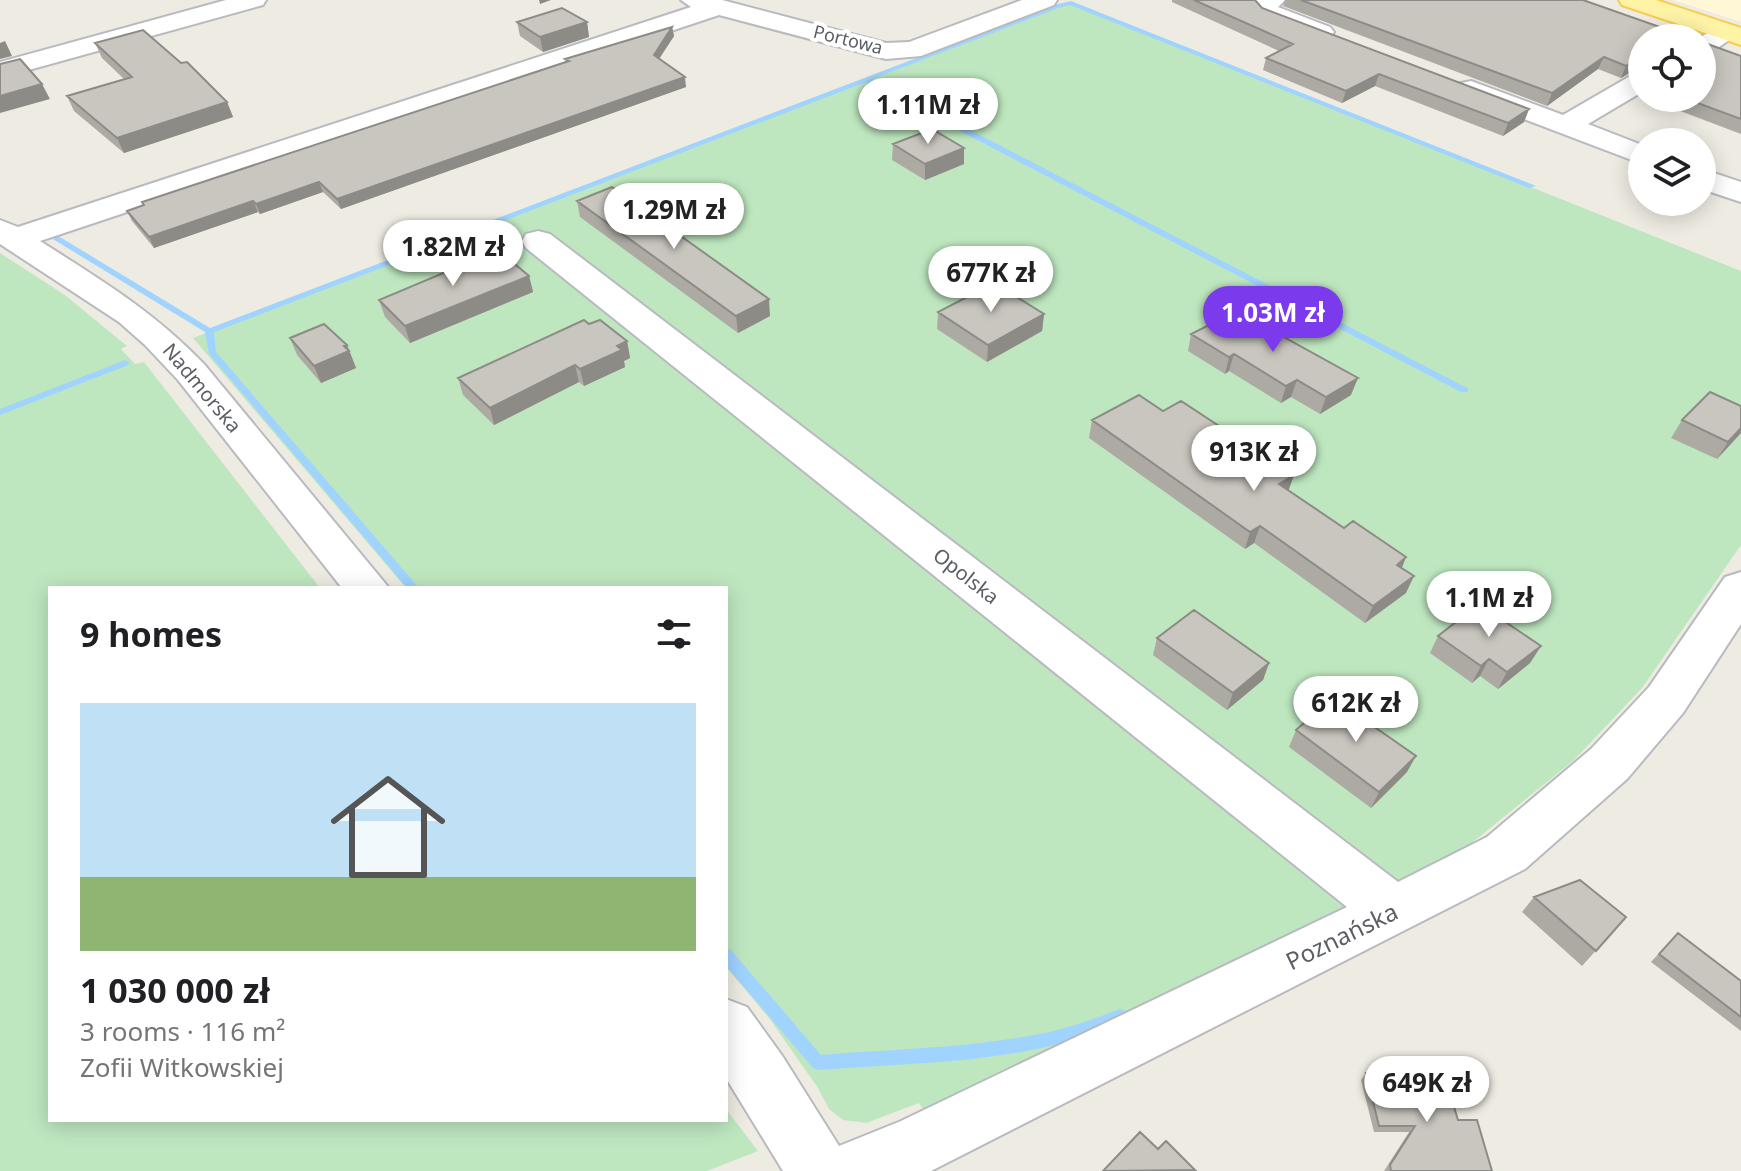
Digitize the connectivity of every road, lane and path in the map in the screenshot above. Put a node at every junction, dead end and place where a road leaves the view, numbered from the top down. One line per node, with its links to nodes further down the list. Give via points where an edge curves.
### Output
1 (254, 0): 8 (street)
2 (1045, 0): 5 (street, Portowa, via 912,50 886,51)
3 (1273, 0): 7 (street, via 1262,4 1269,12)
4 (1631, 0): 6 (main road)
5 (705, 4): 15 (street)
6 (1734, 34)
7 (1343, 40)
8 (0, 70)
9 (1447, 80): 11 (street)
10 (1628, 89): 11 (street)
11 (1566, 125): 12 (street)
12 (1628, 149)
13 (1716, 183): 14 (street)
14 (1741, 193)
15 (7, 234): 17 (street, Nadmorska, via 158,337)
16 (538, 241): 19 (street, Opolska)
17 (365, 586)
18 (1740, 591): 19 (street, Poznańska, via 1666,700 1609,764 1506,853)
19 (1394, 911): 22 (street, Poznańska)
20 (728, 1030): 21 (street)
21 (818, 1171)
22 (856, 1171)

